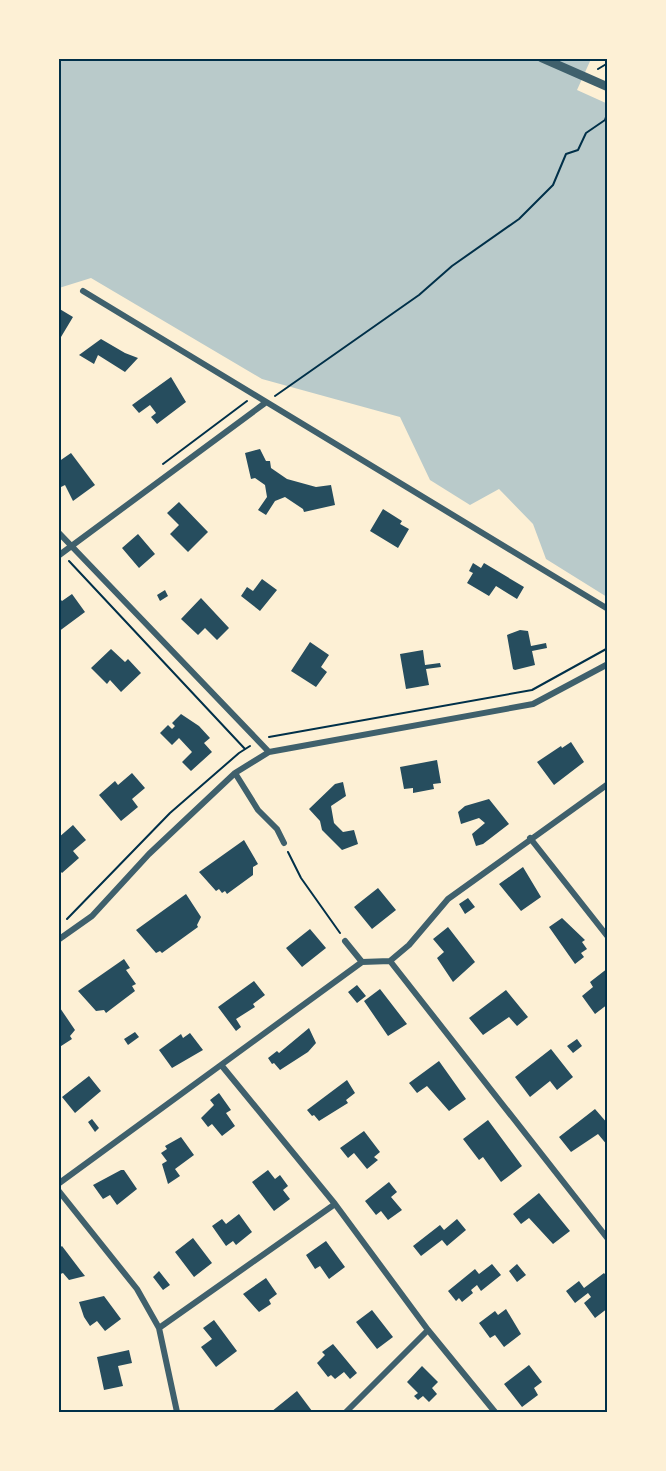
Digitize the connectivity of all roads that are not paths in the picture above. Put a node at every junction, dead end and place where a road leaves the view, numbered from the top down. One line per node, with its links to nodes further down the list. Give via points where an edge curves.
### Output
1 (542, 58): 2 (street)
2 (607, 85)
3 (83, 291): 4 (street)
4 (265, 403): 6 (street); 8 (street)
5 (58, 532): 6 (street)
6 (72, 546): 7 (street); 10 (street)
7 (60, 555)
8 (608, 609)
9 (608, 664): 10 (street, via 533,704)
10 (269, 752): 11 (street)
11 (235, 773): 14 (street); 16 (street, via 149,854 92,916)
12 (608, 784): 13 (street)
13 (530, 838): 15 (street); 18 (street, via 448,899)
14 (284, 843)
15 (608, 937)
16 (58, 940)
17 (345, 941): 19 (street)
18 (390, 961): 19 (street); 24 (street)
19 (362, 962): 20 (street)
20 (222, 1066): 21 (street); 23 (street)
21 (58, 1184)
22 (58, 1190): 25 (street, via 137,1289)
23 (335, 1204): 25 (street); 26 (street)
24 (608, 1239)
25 (159, 1328): 27 (street)
26 (428, 1330): 28 (street); 29 (street)
27 (177, 1413)
28 (346, 1413)
29 (495, 1413)

